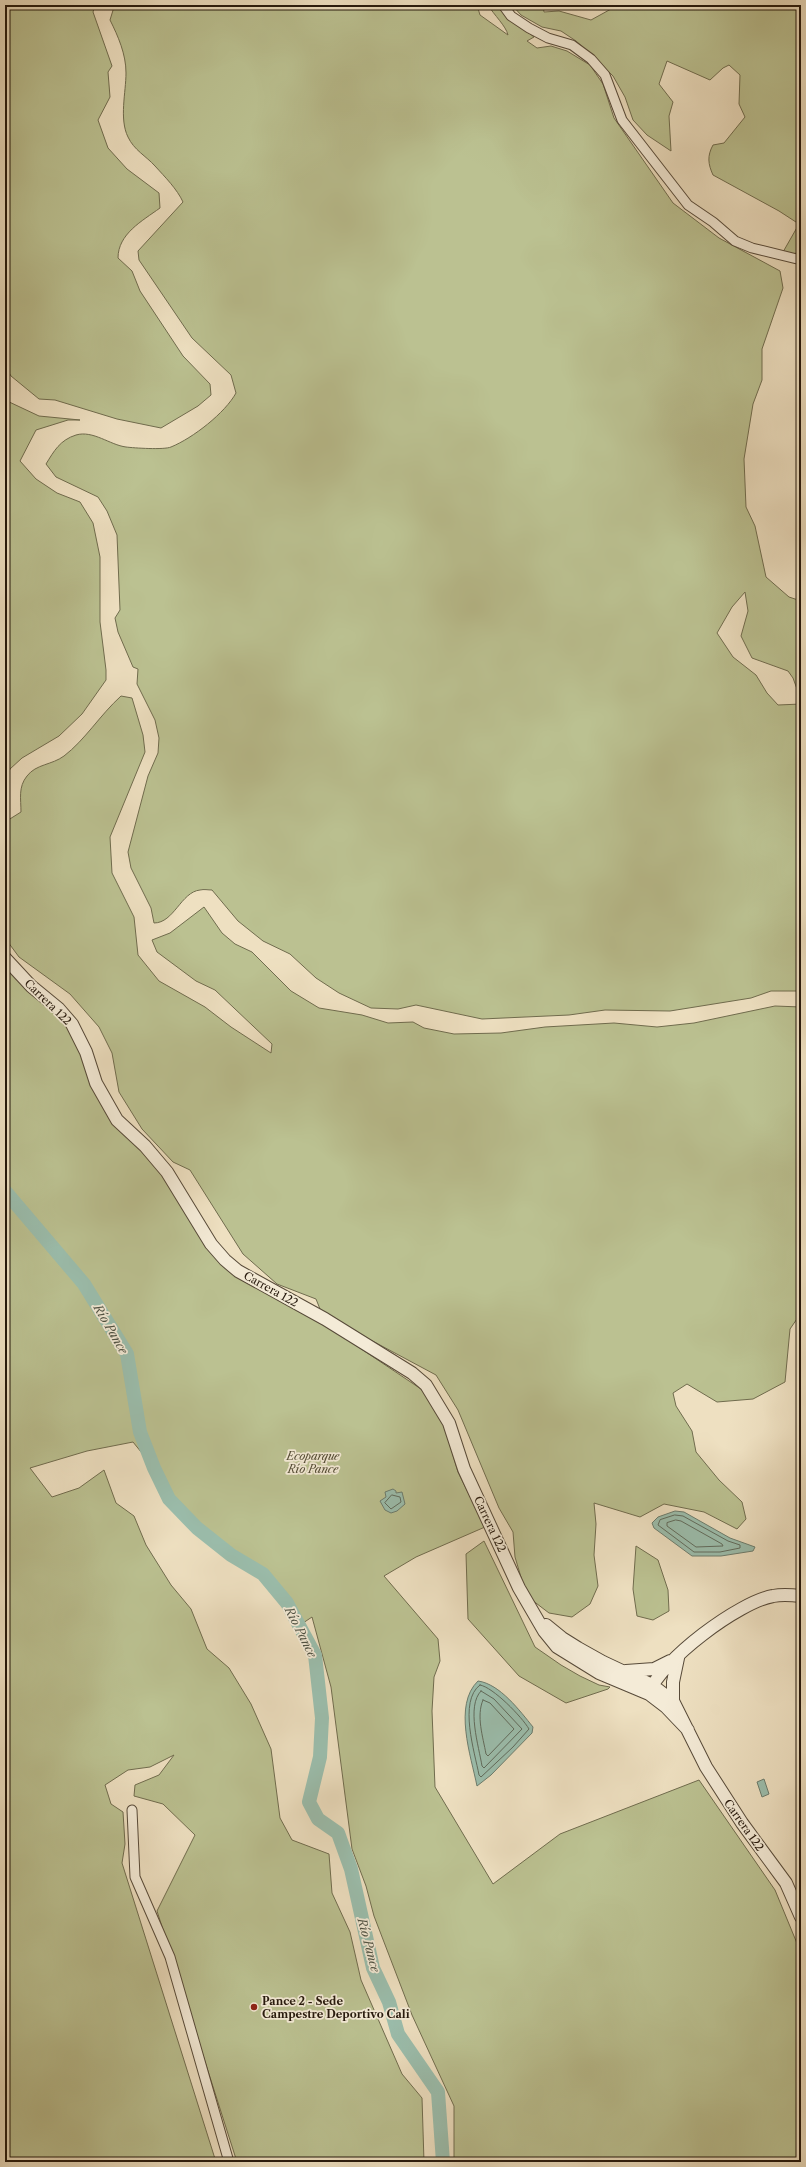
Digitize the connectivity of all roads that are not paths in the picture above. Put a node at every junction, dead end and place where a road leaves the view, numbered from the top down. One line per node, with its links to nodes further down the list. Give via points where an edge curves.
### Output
1 (503, 5): 2 (street, via 511,16 529,28 548,38 572,45 591,59 605,75 622,120 688,205 714,222 735,241)
2 (797, 259)
3 (5, 958): 5 (street, Carrera 122, via 72,1024 86,1052 96,1083 117,1120 145,1146 167,1172 211,1244 225,1260 238,1271 325,1319 412,1372 426,1385 449,1423 464,1469)
4 (801, 1596): 6 (street, via 772,1596 750,1606 706,1630)
5 (532, 1611): 7 (street, Carrera 122, via 562,1638); 8 (street, Carrera 122, via 557,1647 573,1658 599,1673)
6 (680, 1653): 7 (street, via 654,1669); 8 (street); 9 (street, via 674,1672)
7 (623, 1671): 8 (street, Carrera 122)
8 (650, 1689): 9 (street, Carrera 122); 10 (street, Carrera 122)
9 (673, 1701): 10 (street, Carrera 122)
10 (688, 1730): 12 (street, Carrera 122, via 706,1767 722,1792 786,1883)
11 (132, 1810): 13 (street, via 135,1877 170,1957)
12 (801, 1917)
13 (230, 2162)

